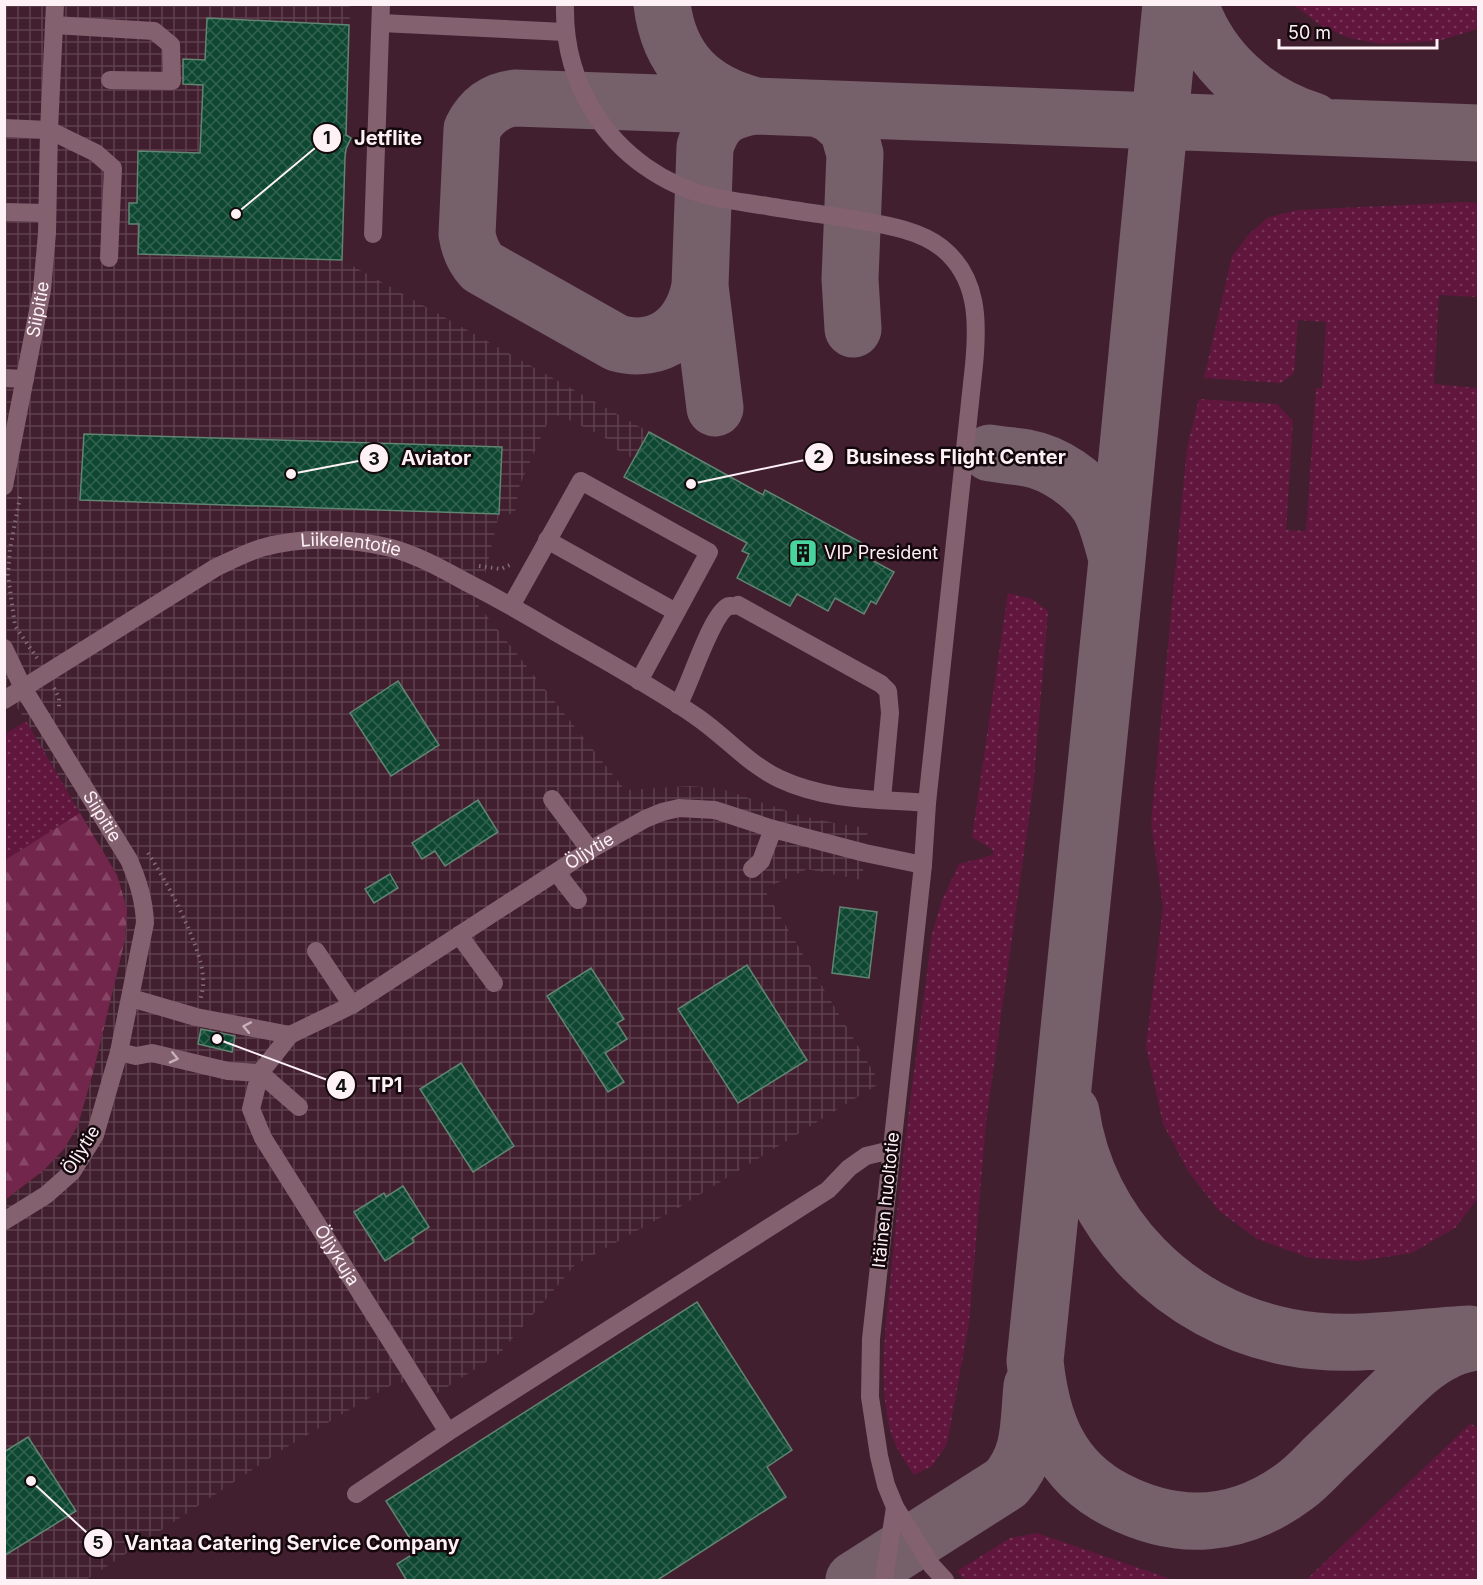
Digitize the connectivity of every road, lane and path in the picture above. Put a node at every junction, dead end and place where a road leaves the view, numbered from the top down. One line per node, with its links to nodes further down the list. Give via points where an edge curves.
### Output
1 (56, 4): 5 (street, Siipitie)
2 (381, 4): 4 (street)
3 (565, 4): 6 (street, Itäinen huoltotie)
4 (381, 23): 6 (street); 12 (street)
5 (54, 25): 7 (street, via 154,31 171,45 172,81); 9 (street, Siipitie)
6 (565, 32): 33 (street, Itäinen huoltotie, via 577,81 601,124 619,145 656,174 712,197 862,221 925,237 944,249 970,287 978,330)
7 (110, 80)
8 (4, 128): 9 (street)
9 (49, 130): 11 (street, Siipitie); 13 (street, via 96,153 113,168)
10 (4, 212): 11 (street)
11 (47, 213): 15 (street, Siipitie, via 42,290)
12 (373, 234)
13 (109, 258)
14 (4, 378): 15 (street)
15 (25, 379): 16 (street, Siipitie)
16 (12, 490): 23 (path, via 8,575 15,626)
17 (547, 540): 20 (street); 21 (street); 21 (street, via 580,481 709,552)
18 (470, 561): 19 (path, via 501,569)
19 (516, 561)
20 (511, 606): 25 (street, Liikelentotie, via 444,570 392,548 337,540 283,544 261,548 215,568); 26 (street, Liikelentotie)
21 (676, 612): 26 (street)
22 (4, 648): 27 (street, Siipitie)
23 (33, 651): 24 (path); 25 (path)
24 (42, 651)
25 (46, 674): 27 (street, Liikelentotie); 30 (path, via 59,698)
26 (639, 681): 29 (street, Liikelentotie)
27 (23, 688): 28 (street, Liikelentotie); 44 (street, Siipitie, via 117,839 139,883 145,923)
28 (4, 700)
29 (678, 705): 32 (street, Liikelentotie, via 758,767 781,779 811,791); 32 (street, via 698,654 722,612 738,606 888,691 890,713)
30 (59, 711)
31 (552, 799): 36 (street)
32 (882, 799): 33 (street, Liikelentotie)
33 (927, 803): 37 (street, Itäinen huoltotie)
34 (773, 829): 36 (street, Öljytie, via 715,810 679,808 645,819); 37 (street, Öljytie); 38 (street, via 766,850)
35 (144, 846): 46 (path, via 179,908 196,949 203,991)
36 (590, 850): 39 (street, Öljytie)
37 (923, 865): 51 (street, Itäinen huoltotie)
38 (752, 869)
39 (557, 873): 40 (street); 41 (street, Öljytie)
40 (578, 900)
41 (459, 935): 43 (street); 45 (street, Öljytie)
42 (316, 951): 45 (street)
43 (494, 983)
44 (131, 999): 46 (street); 48 (street, Öljytie)
45 (352, 1005): 47 (street, Öljytie)
46 (196, 1017): 47 (street, one-way to 46)
47 (290, 1035): 49 (street, Öljytie)
48 (119, 1052): 49 (street, one-way to 49, via 136,1056 152,1053 228,1071); 52 (street, Öljytie, via 95,1135 72,1172 46,1195)
49 (260, 1073): 50 (street); 53 (street, Öljykuja, via 251,1109 263,1138)
50 (299, 1107)
51 (891, 1150): 53 (street, via 866,1156 828,1190); 55 (street, Itäinen huoltotie, via 871,1339 870,1397 879,1456)
52 (4, 1221)
53 (448, 1432): 54 (street)
54 (356, 1494)
55 (895, 1508): 56 (street); 57 (street, Itäinen huoltotie)
56 (884, 1581)
57 (945, 1581)

